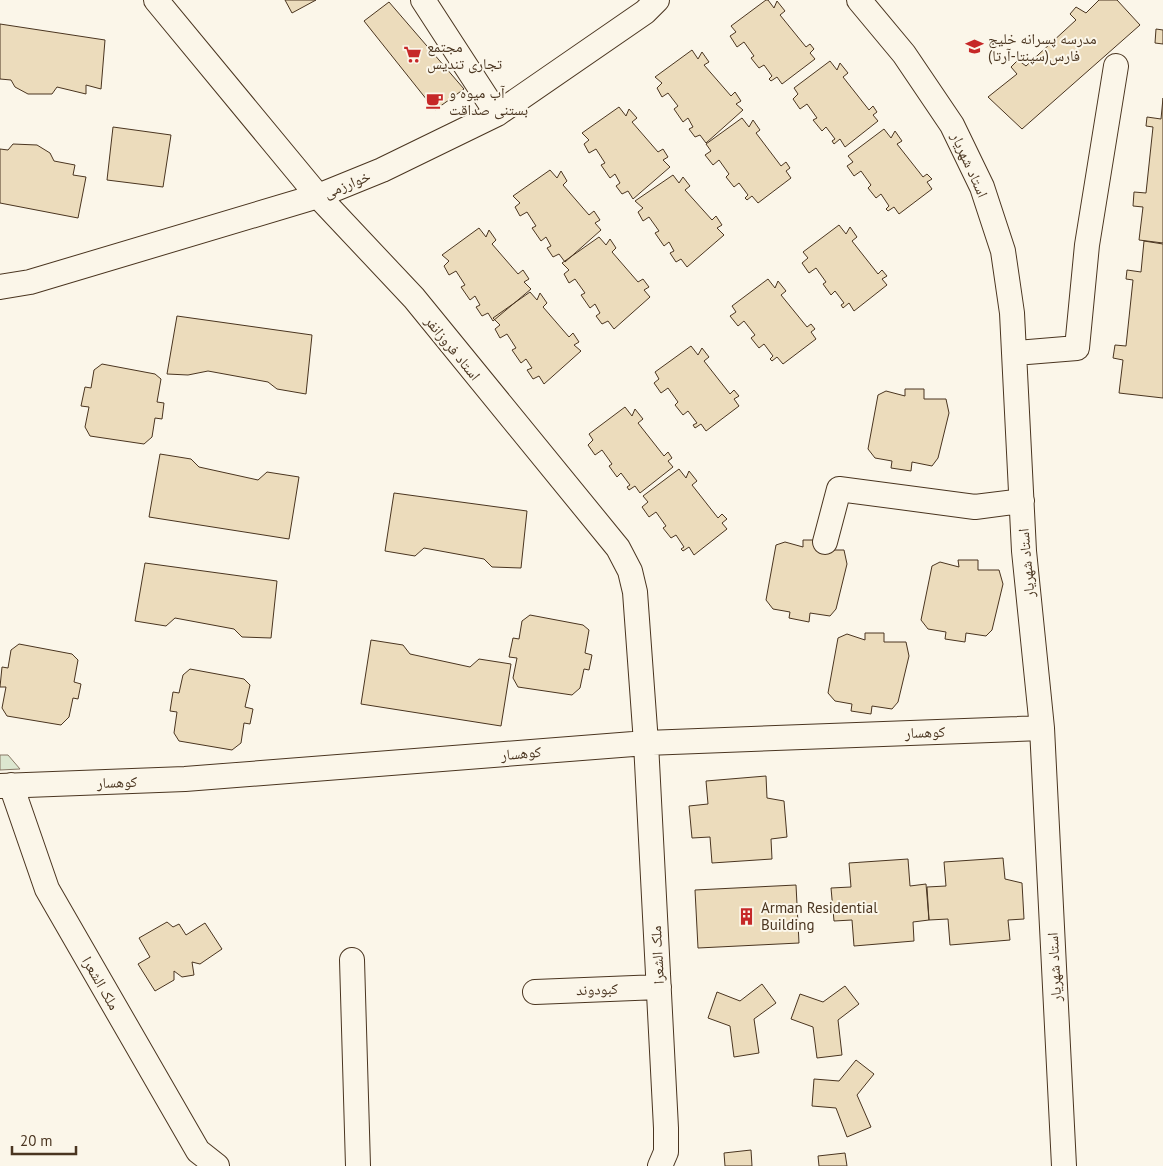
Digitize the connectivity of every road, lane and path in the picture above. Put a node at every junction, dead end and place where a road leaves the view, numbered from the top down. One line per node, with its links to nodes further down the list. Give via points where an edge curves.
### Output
1 (156, 0): 7 (street, استاد فروزانفر)
2 (423, 0): 6 (street)
3 (657, 0): 6 (street, خوارزمی, via 645,12)
4 (859, 0): 9 (street, استاد شهریار, via 904,54 952,125 982,187 1003,251)
5 (1116, 66): 9 (street, via 1087,245 1077,348)
6 (497, 114): 7 (street, خوارزمی, via 382,170)
7 (318, 196): 8 (street, خوارزمی, via 30,282); 13 (street, استاد فروزانفر, via 414,298 618,548 630,571 635,592)
8 (0, 288)
9 (1015, 353): 10 (street, استاد شهریار)
10 (1022, 501): 11 (street, via 975,506 839,489); 12 (street, استاد شهریار)
11 (824, 542)
12 (1042, 728): 13 (street, کوهسار); 21 (street, استاد شهریار)
13 (646, 743): 14 (street, کوهسار, via 185,779); 16 (street, ملک الشعرا)
14 (5, 786): 18 (street, ملک الشعرا, via 47,889 198,1151)
15 (352, 960): 19 (street)
16 (659, 987): 17 (street, کبودوند); 20 (street, ملک الشعرا, via 666,1128 666,1152)
17 (535, 992)
18 (217, 1166)
19 (358, 1166)
20 (660, 1166)
21 (1064, 1166)

